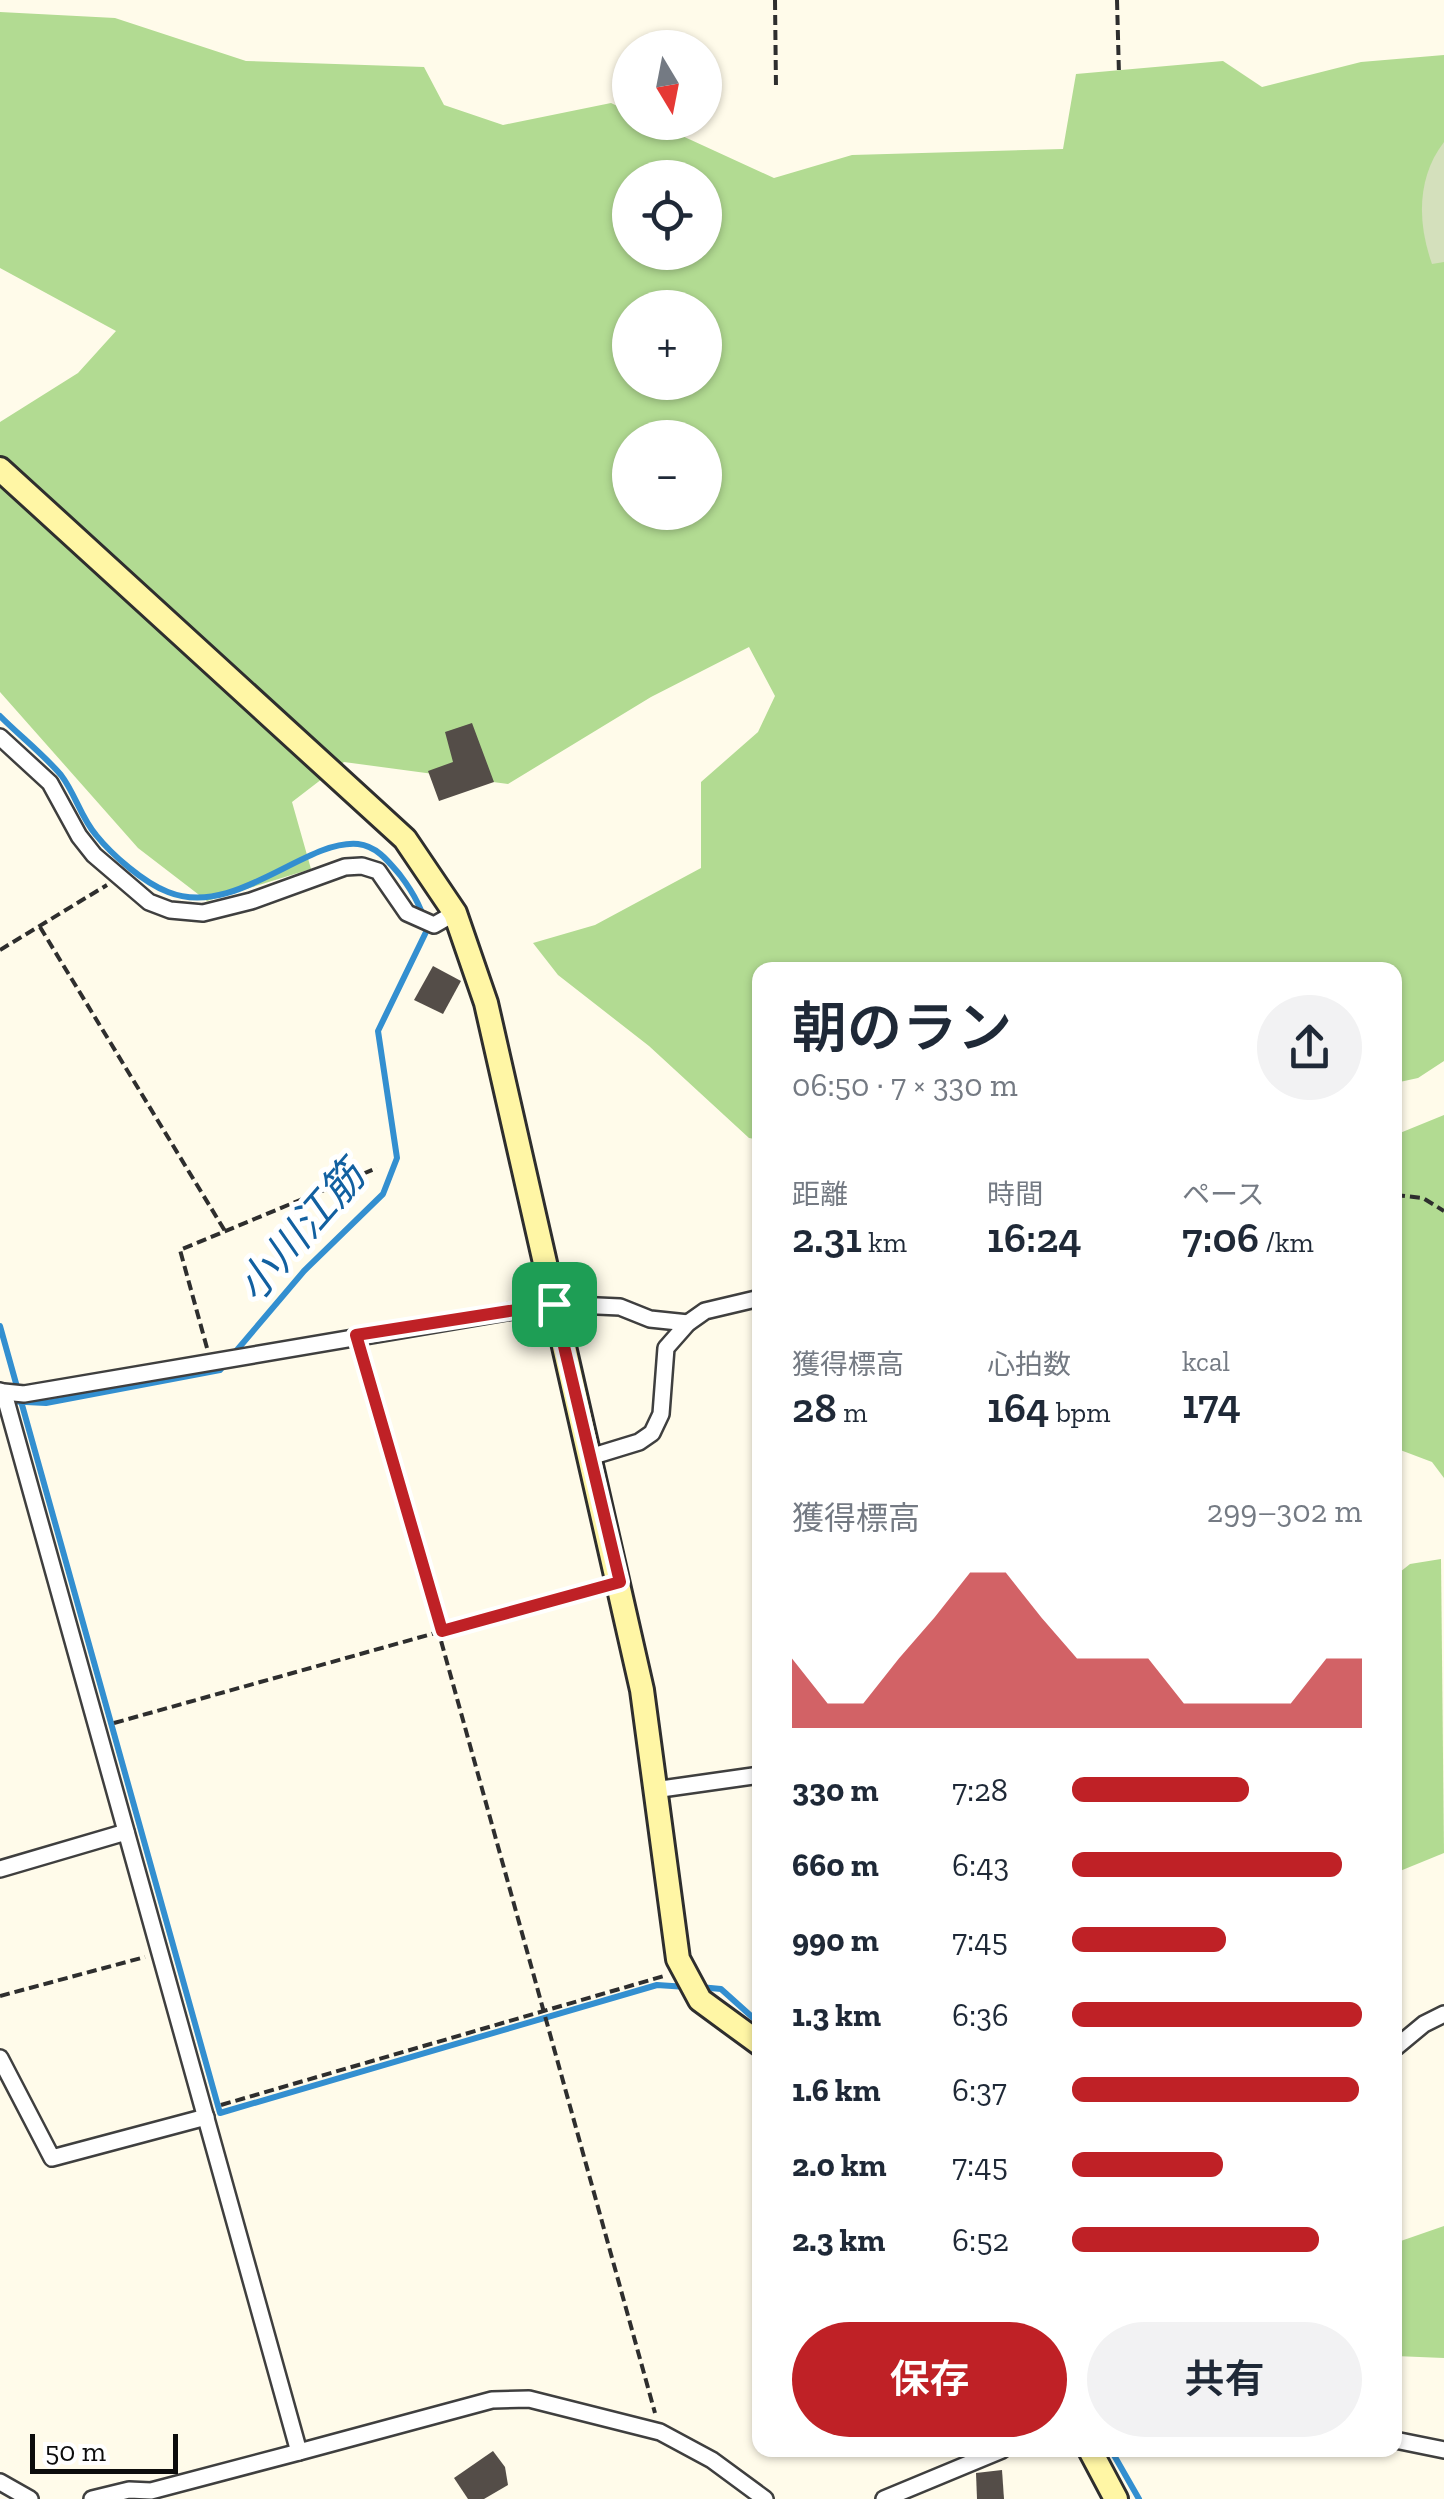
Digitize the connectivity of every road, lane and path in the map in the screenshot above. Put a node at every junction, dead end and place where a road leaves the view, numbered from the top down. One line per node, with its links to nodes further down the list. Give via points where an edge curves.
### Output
1 (775, 0): 4 (path)
2 (1116, 0): 3 (path)
3 (1119, 74)
4 (776, 88)
5 (0, 469): 8 (street, via 405,840)
6 (0, 738): 7 (street, via 50,783 79,836)
7 (119, 878): 8 (street, via 149,902 203,913 362,866 378,871 414,918); 9 (path)
8 (444, 919): 16 (street, via 486,1004)
9 (40, 927): 10 (path); 14 (path)
10 (0, 950)
11 (377, 1168): 14 (path)
12 (1402, 1196): 13 (path, via 1424,1198)
13 (1444, 1211)
14 (225, 1231): 19 (path, via 180,1250)
15 (752, 1300): 17 (street, via 705,1311)
16 (554, 1304): 17 (street, via 620,1307); 18 (street); 21 (street)
17 (688, 1323): 21 (street, via 666,1348 652,1433)
18 (356, 1335): 19 (street); 23 (path)
19 (216, 1361): 20 (street)
20 (9, 1396): 27 (street)
21 (590, 1457): 22 (street)
22 (620, 1582): 23 (path); 26 (street)
23 (442, 1631): 24 (path); 32 (path)
24 (119, 1721)
25 (752, 1776): 26 (street)
26 (654, 1790): 30 (street)
27 (126, 1832): 28 (street); 29 (street)
28 (0, 1868)
29 (160, 1954): 31 (path); 38 (street)
30 (683, 1971): 32 (path); 34 (street, via 700,2000)
31 (0, 1996)
32 (545, 2010): 37 (path); 39 (path)
33 (1444, 2014): 35 (street)
34 (752, 2038)
35 (1402, 2042)
36 (0, 2058): 38 (street, via 52,2158)
37 (224, 2104)
38 (206, 2117): 42 (street)
39 (660, 2432): 42 (street, via 530,2398 492,2400); 49 (street)
40 (1402, 2441): 41 (street)
41 (1444, 2450)
42 (299, 2452): 46 (street)
43 (985, 2457): 50 (street)
44 (1094, 2457): 51 (street)
45 (0, 2482): 47 (street)
46 (150, 2495): 48 (street, via 128,2490)
47 (30, 2499)
48 (92, 2499)
49 (765, 2499)
50 (884, 2499)
51 (1116, 2499)

